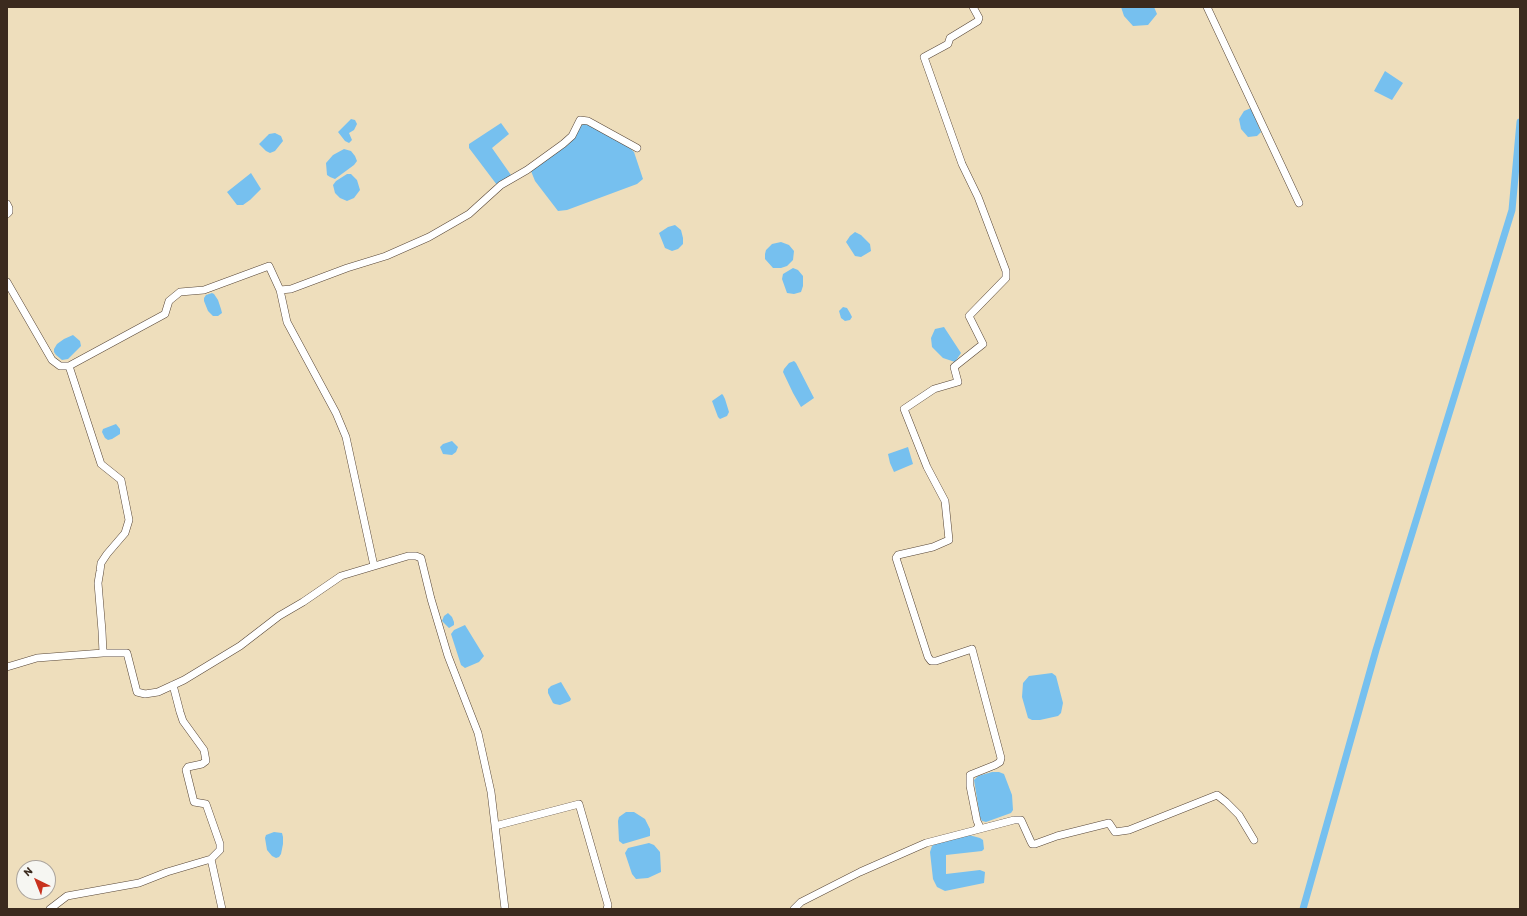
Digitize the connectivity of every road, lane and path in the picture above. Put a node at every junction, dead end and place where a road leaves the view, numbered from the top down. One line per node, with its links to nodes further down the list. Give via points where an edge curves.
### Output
1 (973, 7): 15 (street, via 978,21 950,38 948,44 924,57 962,164 978,197 1006,271 1006,278 969,316 982,344 954,367 958,382 934,389 904,409 927,467 945,501 948,540 898,555 896,558 928,657 936,662 972,649 1001,758 995,765 970,775 979,825)
2 (1207, 7): 4 (street)
3 (637, 148): 8 (street, via 588,121 580,120 572,136 563,144 501,186 469,214 429,238 386,256 291,289)
4 (1299, 203)
5 (7, 204): 6 (street, via 10,208)
6 (7, 214)
7 (7, 282): 9 (street, via 52,360 60,366)
8 (280, 290): 9 (street, via 269,266 204,290 180,292 169,301 165,314); 10 (street, via 287,322 336,413 346,437)
9 (69, 366): 11 (street, via 101,464 121,480 129,520 125,533 101,564 98,583)
10 (374, 566): 13 (street, via 341,576 279,616 240,646); 14 (street, via 408,556 421,558 448,656 478,733 491,792)
11 (103, 653): 12 (street, via 37,658); 13 (street, via 127,653 137,692 158,692)
12 (7, 667)
13 (173, 685): 17 (street, via 184,721 204,750 206,761 186,770 194,802 206,804 220,844 220,850)
14 (495, 826): 20 (street); 21 (street, via 579,804)
15 (976, 830): 16 (street, via 1021,820 1032,844 1035,844 1109,823 1115,832 1129,830 1216,795 1239,815); 22 (street, via 919,846 860,872)
16 (1254, 840)
17 (211, 860): 18 (street, via 139,883 67,896); 19 (street)
18 (50, 909)
19 (222, 909)
20 (505, 909)
21 (607, 909)
22 (792, 909)

